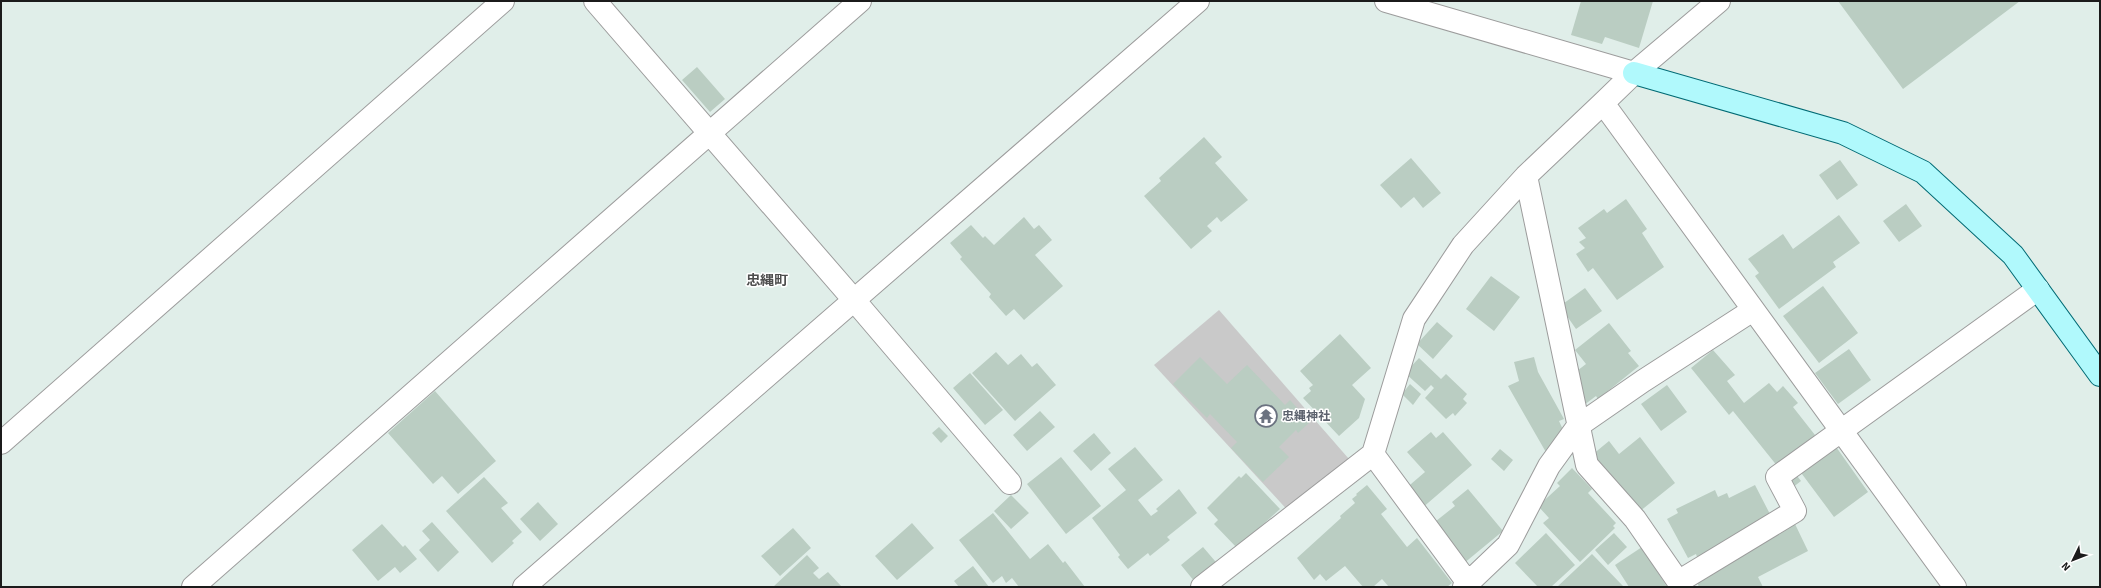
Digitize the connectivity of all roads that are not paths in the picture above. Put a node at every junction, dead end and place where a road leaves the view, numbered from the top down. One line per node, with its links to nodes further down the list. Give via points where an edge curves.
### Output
1 (503, 1): 17 (street)
2 (596, 1): 9 (street)
3 (860, 1): 9 (street)
4 (1198, 1): 12 (street)
5 (1386, 1): 7 (street)
6 (1719, 1): 7 (street)
7 (1634, 73): 8 (street); 11 (street, via 1843,133 1923,172 2013,255)
8 (1603, 103): 10 (street); 13 (street)
9 (710, 133): 12 (street); 22 (street)
10 (1526, 176): 15 (street); 18 (street, via 1463,245 1414,319)
11 (2038, 289): 14 (street); 16 (street)
12 (854, 300): 19 (street); 23 (street)
13 (1753, 310): 15 (street); 16 (street)
14 (2100, 375)
15 (1578, 426): 20 (street, via 1587,465 1635,519); 21 (street, via 1550,466 1508,545)
16 (1841, 431): 20 (street, via 1777,477 1795,511); 25 (street)
17 (1, 443)
18 (1373, 454): 21 (street); 24 (street)
19 (1010, 483)
20 (1680, 584)
21 (1466, 585)
22 (193, 587)
23 (524, 587)
24 (1202, 587)
25 (1954, 587)

